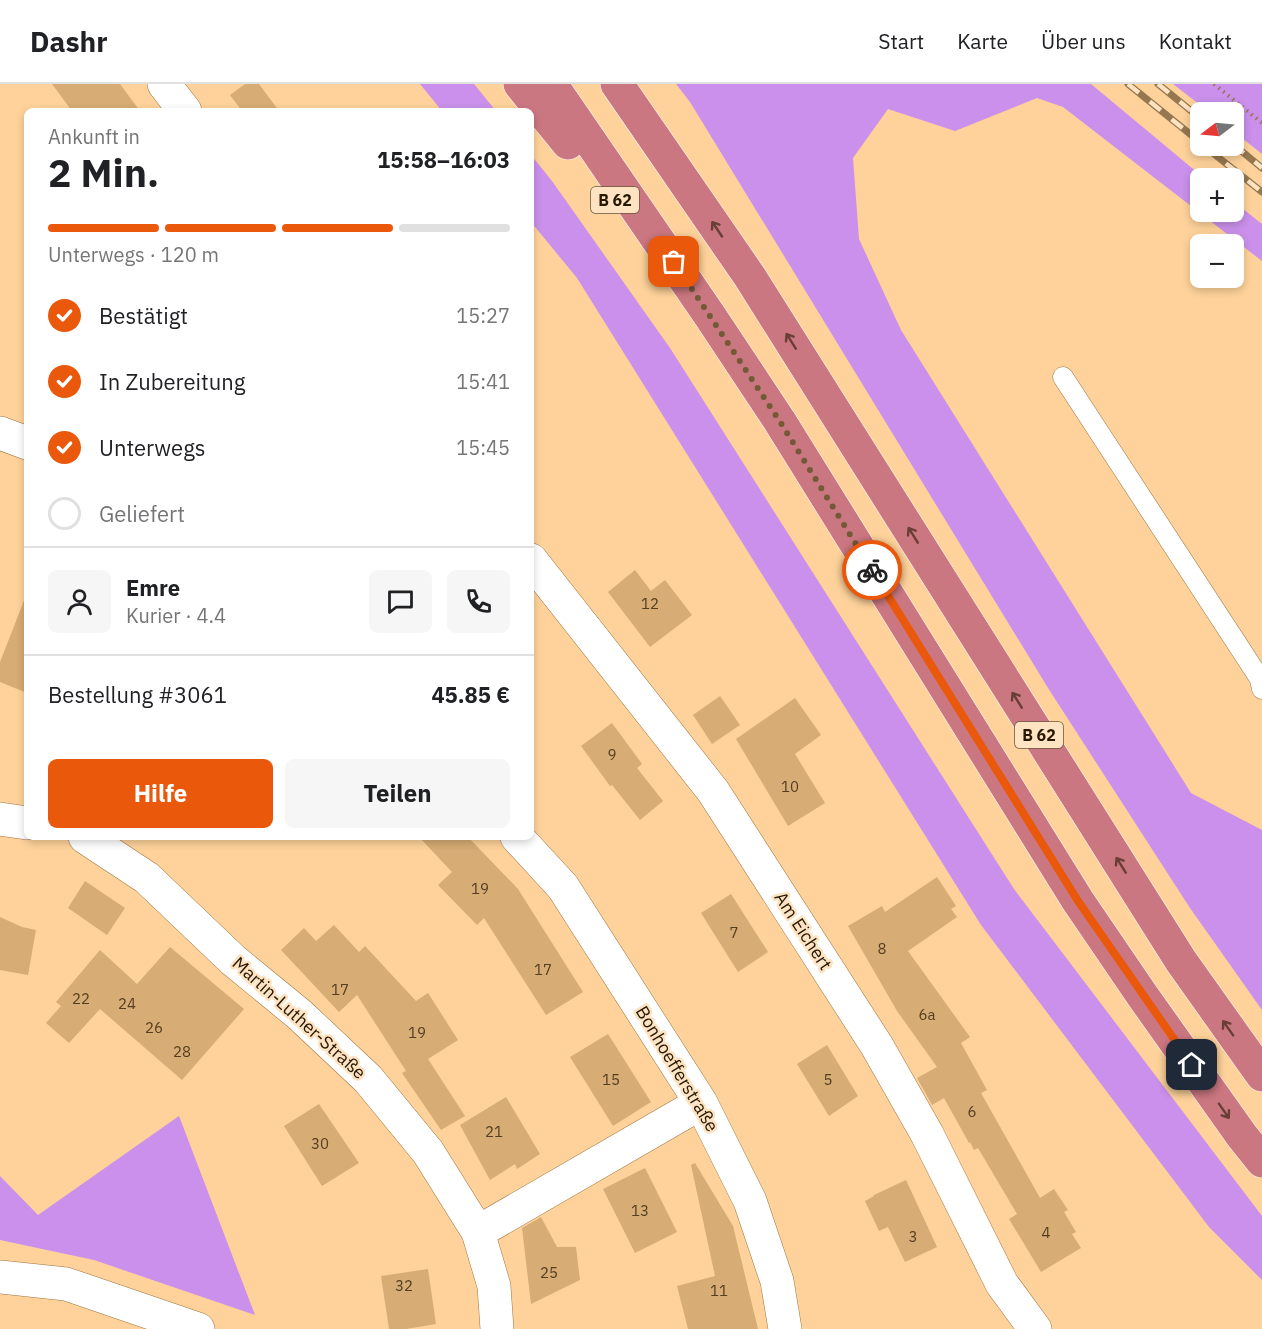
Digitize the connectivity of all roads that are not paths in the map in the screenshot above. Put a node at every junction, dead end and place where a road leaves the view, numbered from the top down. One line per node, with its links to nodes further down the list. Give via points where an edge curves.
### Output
1 (164, 84): 5 (street)
2 (519, 84): 6 (highway, B 62)
3 (551, 84): 6 (highway, B 62)
4 (617, 84): 16 (highway, B 62, one-way to 4, via 1181,961 750,278)
5 (183, 108)
6 (710, 316): 18 (highway, B 62, one-way to 18, via 779,420 1078,901)
7 (1063, 377): 11 (lane, via 1260,679)
8 (0, 434): 9 (street)
9 (24, 442)
10 (534, 564): 21 (street, Am Eichert, via 713,791 877,1046 927,1134)
11 (1262, 689)
12 (0, 819): 13 (street)
13 (24, 823)
14 (90, 840): 19 (street, Martin-Luther-Straße, via 147,878 368,1079 428,1152)
15 (519, 840): 17 (street, Bonhoefferstraße, via 564,887)
16 (1262, 1076)
17 (701, 1102): 19 (street); 24 (street, Bonhoefferstraße, via 750,1202 777,1281)
18 (1262, 1161)
19 (478, 1232): 23 (street, Martin-Luther-Straße, via 494,1286)
20 (0, 1277): 22 (street, via 66,1284)
21 (1002, 1284): 25 (street); 26 (street, Am Eichert)
22 (198, 1329)
23 (497, 1329)
24 (785, 1329)
25 (1018, 1329)
26 (1035, 1329)

